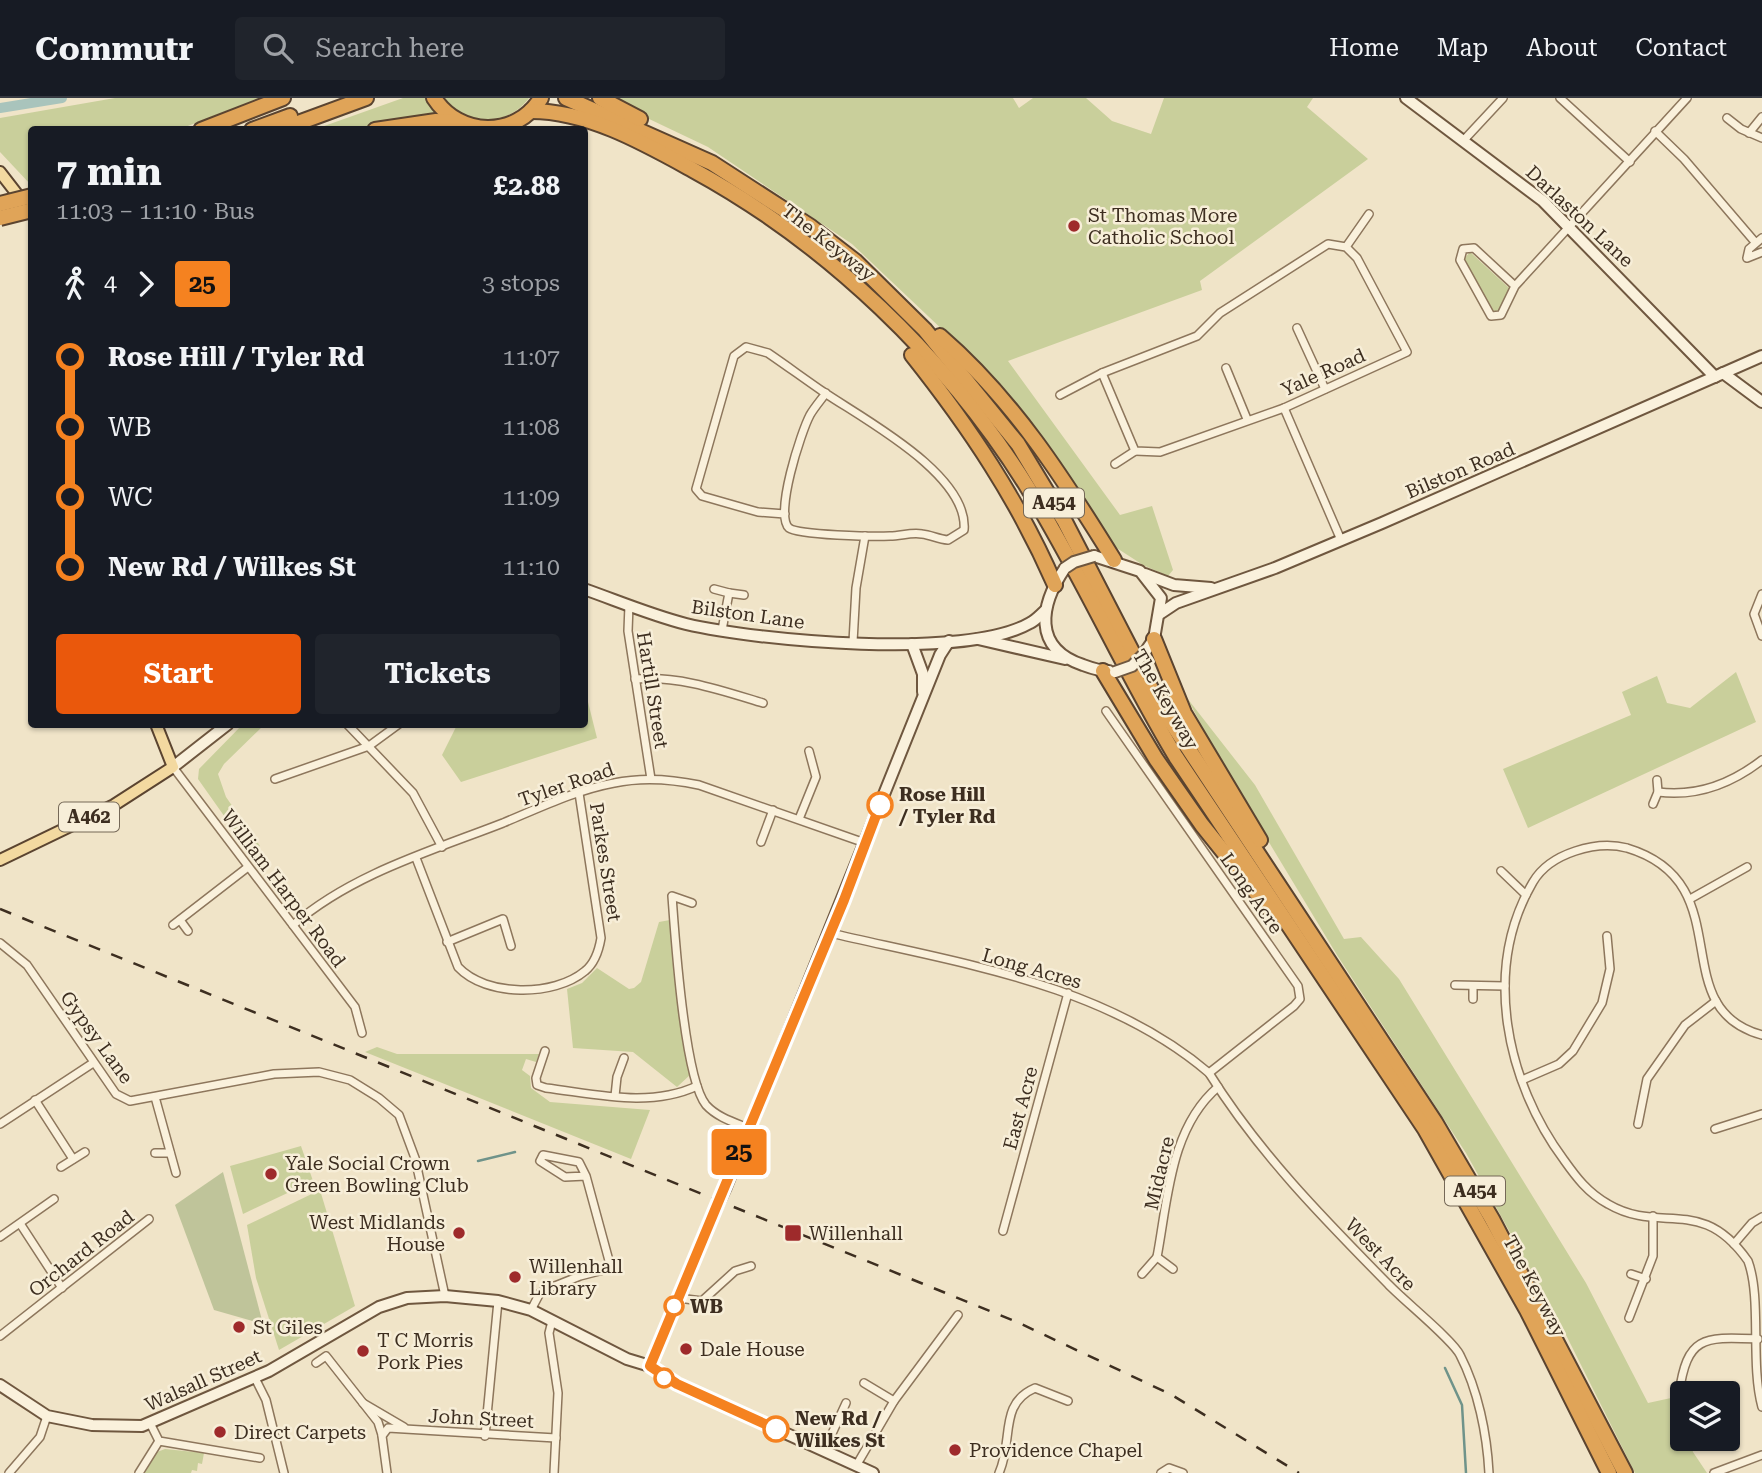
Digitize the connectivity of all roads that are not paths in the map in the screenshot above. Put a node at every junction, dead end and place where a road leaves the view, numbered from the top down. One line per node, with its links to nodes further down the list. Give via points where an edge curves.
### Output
1 (283, 98): 15 (highway)
2 (338, 98): 16 (highway)
3 (366, 98): 17 (highway)
4 (434, 98): 19 (highway, via 445,113)
5 (541, 98): 12 (highway)
6 (566, 98): 26 (highway, The Keyway / A454)
7 (600, 98): 26 (highway, via 692,146)
8 (1406, 98): 24 (main road, Darlaston Lane)
9 (1503, 98): 24 (street)
10 (1560, 98): 25 (street)
11 (1687, 98): 21 (street)
12 (531, 111): 20 (highway); 39 (highway, The Keyway / A454, via 555,111 582,119 667,155 751,205)
13 (1762, 117): 22 (street)
14 (1727, 118): 22 (street)
15 (211, 126)
16 (263, 126)
17 (290, 126)
18 (402, 126): 19 (highway, via 436,121)
19 (469, 126)
20 (510, 126)
21 (1656, 131): 25 (street); 35 (street)
22 (1749, 133): 23 (street)
23 (1762, 138)
24 (1463, 141): 34 (main road, Darlaston Lane, via 1519,181)
25 (1630, 162): 34 (street)
26 (712, 163): 38 (highway, The Keyway / A454, via 811,227)
27 (0, 172): 30 (main road)
28 (28, 197): 29 (highway, bridge)
29 (0, 204)
30 (28, 207)
31 (28, 213): 33 (highway, bridge)
32 (1369, 214): 36 (street)
33 (0, 218)
34 (1570, 226): 40 (street); 45 (main road, Darlaston Lane)
35 (1758, 240): 37 (street, via 1747,258)
36 (1346, 247): 44 (street, via 1328,244 1220,313 1197,336); 46 (street, Yale Road, via 1357,258 1407,352)
37 (1762, 252)
38 (868, 273): 57 (highway, via 976,368 1029,430); 109 (highway, The Keyway / A454, via 958,369 1018,444 1065,522 1159,704)
39 (845, 277): 59 (highway, via 974,436 1008,488); 114 (highway, The Keyway / A454, via 916,346 1001,448 1061,544 1146,708)
40 (1515, 286): 40 (street, via 1507,308 1501,315 1491,316 1460,260 1463,249 1475,248)
41 (1297, 328): 46 (street)
42 (1762, 356): 45 (main road, Bilston Road)
43 (1226, 368): 51 (street)
44 (1102, 373): 48 (street); 52 (street)
45 (1719, 375): 49 (main road, Darlaston Lane); 56 (main road, Bilston Road)
46 (1325, 389): 50 (street, Yale Road)
47 (825, 393): 54 (street, via 800,440 787,485); 54 (street, via 755,347 743,348 733,356 696,489 702,496 758,512); 55 (street, via 905,445 954,493 965,519 964,530 948,540 923,534)
48 (1060, 395)
49 (1762, 402)
50 (1284, 408): 51 (street, Yale Road); 56 (street)
51 (1247, 419): 52 (street, Yale Road, via 1160,452)
52 (1135, 451): 53 (street, Yale Road)
53 (1115, 464)
54 (785, 514): 55 (street, via 786,525 793,530)
55 (866, 536): 74 (street, via 856,588)
56 (1341, 540): 60 (main road, Bilston Road)
57 (1114, 560): 58 (main road); 59 (main road, bridge, via 1094,556 1074,562)
58 (1139, 571): 60 (main road, Bilston Road, via 1174,585); 68 (main road, via 1161,598)
59 (1055, 585): 67 (main road)
60 (1216, 588): 68 (main road, Bilston Road)
61 (714, 589): 63 (street)
62 (588, 590): 66 (main road, Bilston Lane)
63 (729, 593): 65 (street); 69 (street)
64 (1762, 594): 70 (street, via 1754,614)
65 (744, 595)
66 (629, 605): 69 (main road, Bilston Lane); 78 (street, Hartill Street)
67 (1046, 610): 71 (main road, via 1029,624); 76 (main road, via 1051,646)
68 (1161, 613): 72 (main road)
69 (722, 630): 74 (main road, Bilston Lane)
70 (1762, 636)
71 (974, 638): 73 (main road); 76 (main road)
72 (1154, 639): 77 (main road, bridge, via 1132,666); 109 (highway, via 1184,713)
73 (948, 641): 75 (main road); 80 (main road)
74 (853, 642): 75 (main road, Bilston Lane)
75 (912, 644): 80 (main road, via 923,674)
76 (1067, 659): 77 (main road)
77 (1109, 671): 114 (highway, via 1156,759 1202,825)
78 (635, 679): 79 (street, via 688,681); 91 (street, Hartill Street)
79 (764, 703)
80 (921, 703): 99 (main road)
81 (1106, 711): 129 (street, Long Acre, via 1298,986 1300,999 1294,1006)
82 (158, 728): 89 (main road)
83 (223, 728): 89 (main road)
84 (351, 728): 86 (street)
85 (394, 728): 86 (street)
86 (369, 746): 90 (street); 100 (street, via 413,793)
87 (808, 751): 97 (street, via 816,777)
88 (1762, 760): 93 (street, via 1725,784 1680,795)
89 (173, 766): 102 (main road, A462, via 114,805); 103 (street, William Harper Road)
90 (275, 779)
91 (651, 779): 94 (street, Tyler Road, via 612,783); 96 (street, Tyler Road, via 699,785)
92 (1657, 780): 93 (street)
93 (1658, 792): 95 (street)
94 (579, 793): 100 (street, Tyler Road); 115 (street, Parkes Street, via 601,937 587,970 531,990 477,984 458,967)
95 (1653, 804)
96 (773, 810): 97 (street, Tyler Road); 98 (street)
97 (799, 819): 99 (street, Tyler Road)
98 (761, 842)
99 (865, 843): 112 (main road)
100 (442, 847): 101 (street, Tyler Road)
101 (416, 858): 110 (street, Tyler Road, via 343,889); 115 (street, Parkes Street)
102 (0, 860)
103 (248, 867): 110 (street, William Harper Road); 111 (street, via 176,923)
104 (1747, 867): 107 (street)
105 (1501, 872): 106 (street)
106 (1526, 895): 107 (street, via 1542,871 1563,857 1612,846 1655,862 1676,878); 120 (street, via 1507,956)
107 (1690, 899): 123 (street, via 1699,925 1705,976)
108 (692, 903): 131 (street, via 671,896 680,998)
109 (1305, 920): 207 (highway, The Keyway / A454, via 1492,1220)
110 (293, 925): 124 (street, William Harper Road, via 355,1007)
111 (188, 930)
112 (830, 933): 121 (street, Long Acres); 139 (main road)
113 (1607, 936): 130 (street, via 1610,969 1602,1003 1573,1051 1559,1064)
114 (1299, 940): 206 (highway, The Keyway / A454, via 1431,1140 1527,1310)
115 (447, 942): 117 (street, via 503,919)
116 (0, 943): 128 (street, Gypsy Lane, via 27,965)
117 (511, 946)
118 (1455, 985): 119 (street)
119 (1473, 986): 120 (street); 122 (street)
120 (1505, 986): 130 (street, via 1507,1025)
121 (1068, 993): 129 (street, Long Acres, via 1155,1034); 153 (street, East Acre)
122 (1473, 999)
123 (1716, 1001): 125 (street, via 1734,1020); 138 (street, via 1685,1025 1647,1079)
124 (362, 1033)
125 (1762, 1035)
126 (545, 1051): 133 (street, via 536,1073 537,1085)
127 (624, 1058): 133 (street)
128 (93, 1063): 134 (street, Gypsy Lane, via 116,1094 130,1101); 135 (street)
129 (1209, 1073): 132 (street, West Acre)
130 (1522, 1080): 149 (street, via 1548,1138 1589,1191 1619,1210)
131 (697, 1087): 133 (street, via 654,1098); 139 (street, via 713,1112)
132 (1218, 1087): 156 (street, Midacre, via 1199,1103 1185,1130); 205 (street, West Acre, via 1290,1182 1459,1352 1475,1393)
133 (615, 1096)
134 (155, 1097): 143 (street); 163 (street, Gypsy Lane, via 274,1074 319,1072 350,1080 379,1098 399,1115 415,1158)
135 (35, 1100): 137 (street); 144 (street)
136 (1762, 1114): 140 (street)
137 (0, 1124)
138 (1638, 1124)
139 (748, 1128): 164 (main road, bridge)
140 (1715, 1129)
141 (85, 1152): 144 (street)
142 (155, 1153): 143 (street)
143 (170, 1153): 146 (street)
144 (73, 1159): 145 (street)
145 (61, 1167)
146 (176, 1173)
147 (586, 1177): 147 (street, via 565,1177 540,1161 543,1155 579,1162); 166 (street, via 611,1268 545,1290)
148 (54, 1199): 152 (street)
149 (1653, 1216): 155 (street, via 1702,1222); 161 (street, via 1653,1256)
150 (1762, 1217): 155 (street)
151 (149, 1219): 162 (street, Orchard Road)
152 (20, 1225): 154 (street); 162 (street)
153 (1003, 1231)
154 (0, 1237)
155 (1734, 1244): 171 (street, via 1751,1267 1758,1289)
156 (1157, 1257): 158 (street); 159 (street)
157 (751, 1266): 164 (street, via 735,1271 702,1301)
158 (1173, 1269)
159 (1142, 1274)
160 (1632, 1274): 161 (street)
161 (1646, 1279): 168 (street)
162 (62, 1288): 170 (street, Orchard Road)
163 (445, 1296): 165 (main road, Walsall Street); 174 (main road, Walsall Street, via 407,1298 379,1307)
164 (678, 1298): 173 (main road)
165 (498, 1301): 166 (main road, Walsall Street); 188 (street)
166 (531, 1310): 169 (main road, Walsall Street)
167 (958, 1315): 179 (street)
168 (1629, 1318)
169 (552, 1321): 173 (main road, Walsall Street); 189 (street, via 558,1393)
170 (0, 1336)
171 (1758, 1339): 175 (street, via 1714,1338 1692,1348); 178 (street)
172 (316, 1363): 181 (street, via 329,1354)
173 (650, 1366): 191 (main road, Walsall Street, via 677,1384)
174 (256, 1377): 185 (main road, Walsall Street); 198 (street)
175 (1681, 1381)
176 (864, 1383): 179 (street)
177 (0, 1385): 184 (main road, Walsall Street)
178 (1760, 1394): 183 (street)
179 (894, 1401): 194 (street)
180 (1068, 1401): 202 (street, via 1035,1388 1016,1400 1007,1455)
181 (360, 1402): 186 (street); 187 (street, via 378,1422)
182 (846, 1403): 191 (street)
183 (1762, 1406)
184 (47, 1416): 185 (main road, Walsall Street, via 110,1427); 196 (street, via 40,1437)
185 (150, 1423): 190 (street)
186 (404, 1428): 187 (street, via 385,1430); 188 (street, John Street)
187 (382, 1436): 199 (street)
188 (485, 1436): 189 (street, John Street)
189 (556, 1438): 200 (street)
190 (159, 1441): 193 (street); 197 (street)
191 (824, 1451): 194 (main road, Walsall Street)
192 (1762, 1455): 195 (street)
193 (260, 1458)
194 (856, 1465): 201 (main road, Walsall Street)
195 (1726, 1471): 208 (street)
196 (9, 1473)
197 (139, 1473)
198 (284, 1473)
199 (387, 1473)
200 (554, 1473)
201 (873, 1473)
202 (999, 1473)
203 (1161, 1473): 204 (street, via 1169,1468)
204 (1183, 1473)
205 (1489, 1473)
206 (1609, 1473)
207 (1625, 1473)
208 (1714, 1473)

